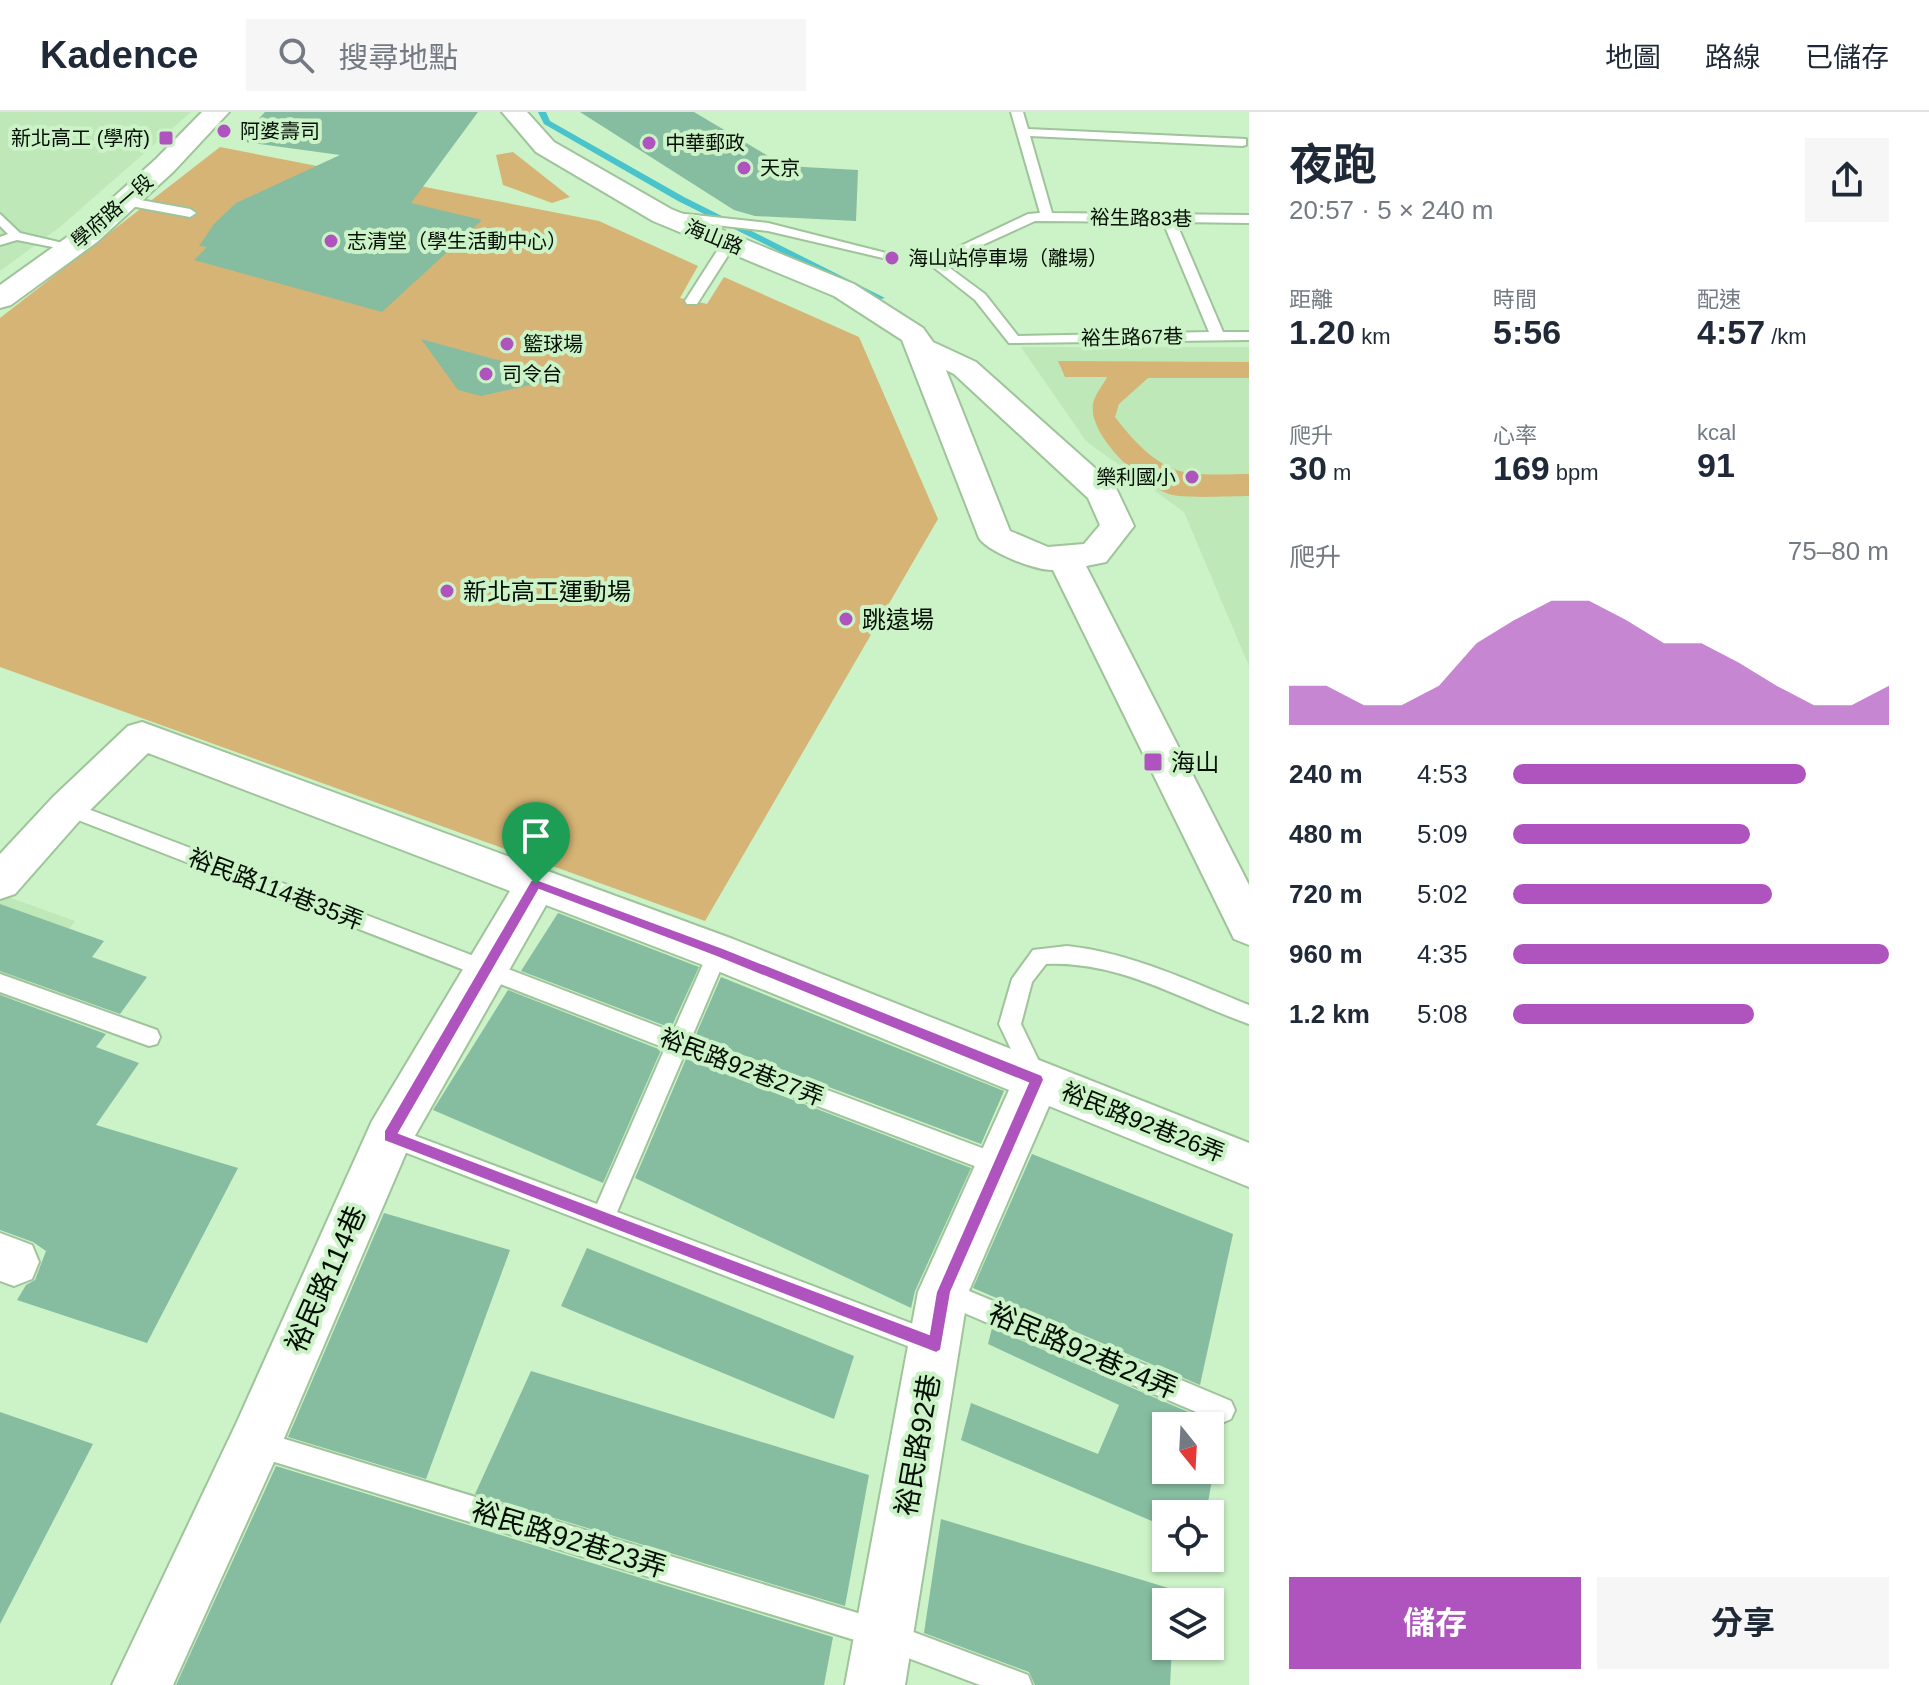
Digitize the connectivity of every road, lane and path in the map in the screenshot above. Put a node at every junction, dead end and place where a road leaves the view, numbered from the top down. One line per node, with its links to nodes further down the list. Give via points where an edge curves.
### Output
1 (216, 112): 6 (street, 學府路一段)
2 (514, 112): 8 (street, 海山路, via 545,147)
3 (1017, 112): 4 (lane)
4 (1024, 132): 5 (lane); 9 (lane)
5 (1242, 142)
6 (124, 201): 7 (lane); 16 (street, 學府路一段)
7 (190, 213)
8 (662, 215): 15 (street, 海山路); 17 (lane, via 768,227)
9 (1040, 217): 11 (lane, 裕生路83巷); 20 (lane, 裕生路67巷, via 934,262 980,297 1014,340)
10 (0, 218): 13 (lane)
11 (1168, 219): 12 (lane, 裕生路83巷); 20 (lane)
12 (1249, 219)
13 (16, 236): 14 (lane); 16 (lane)
14 (0, 241)
15 (729, 243): 19 (lane); 22 (street, 海山路, via 844,290 913,334)
16 (73, 247): 18 (street, 學府路一段)
17 (883, 254)
18 (0, 299)
19 (692, 301)
20 (1217, 335): 21 (lane, 裕生路67巷)
21 (1249, 336)
22 (922, 348): 23 (street, via 996,538 1045,559); 23 (street, via 965,368 1103,493 1117,526 1094,554)
23 (1065, 558): 27 (street)
24 (67, 808): 25 (street); 26 (street, 裕民路92巷26弄, via 142,736); 29 (lane, 裕民路114巷35弄)
25 (0, 882)
26 (536, 884): 28 (street, 裕民路92巷26弄); 29 (street, 裕民路114巷)
27 (1249, 927)
28 (718, 952): 33 (lane); 34 (street, 裕民路92巷26弄)
29 (486, 971): 33 (lane, 裕民路92巷27弄); 35 (street, 裕民路114巷)
30 (0, 983): 32 (lane)
31 (1249, 1015): 34 (lane, via 1122,965 1068,953 1040,956 1022,979 1010,1024)
32 (149, 1037)
33 (677, 1043): 36 (lane, 裕民路92巷27弄); 38 (lane)
34 (1037, 1080): 36 (street, 裕民路92巷); 37 (street, 裕民路92巷26弄)
35 (389, 1136): 38 (lane); 42 (street, 裕民路114巷)
36 (998, 1164): 39 (street, 裕民路92巷)
37 (1249, 1165)
38 (603, 1217): 40 (lane)
39 (943, 1292): 40 (street, 裕民路92巷); 41 (lane, 裕民路92巷24弄)
40 (936, 1345): 43 (street, 裕民路92巷)
41 (1222, 1410)
42 (255, 1443): 43 (lane, 裕民路92巷23弄); 44 (street, 裕民路114巷)
43 (884, 1635): 45 (street, 裕民路92巷); 46 (lane, 裕民路92巷23弄)
44 (142, 1685)
45 (875, 1685)
46 (1018, 1685)

